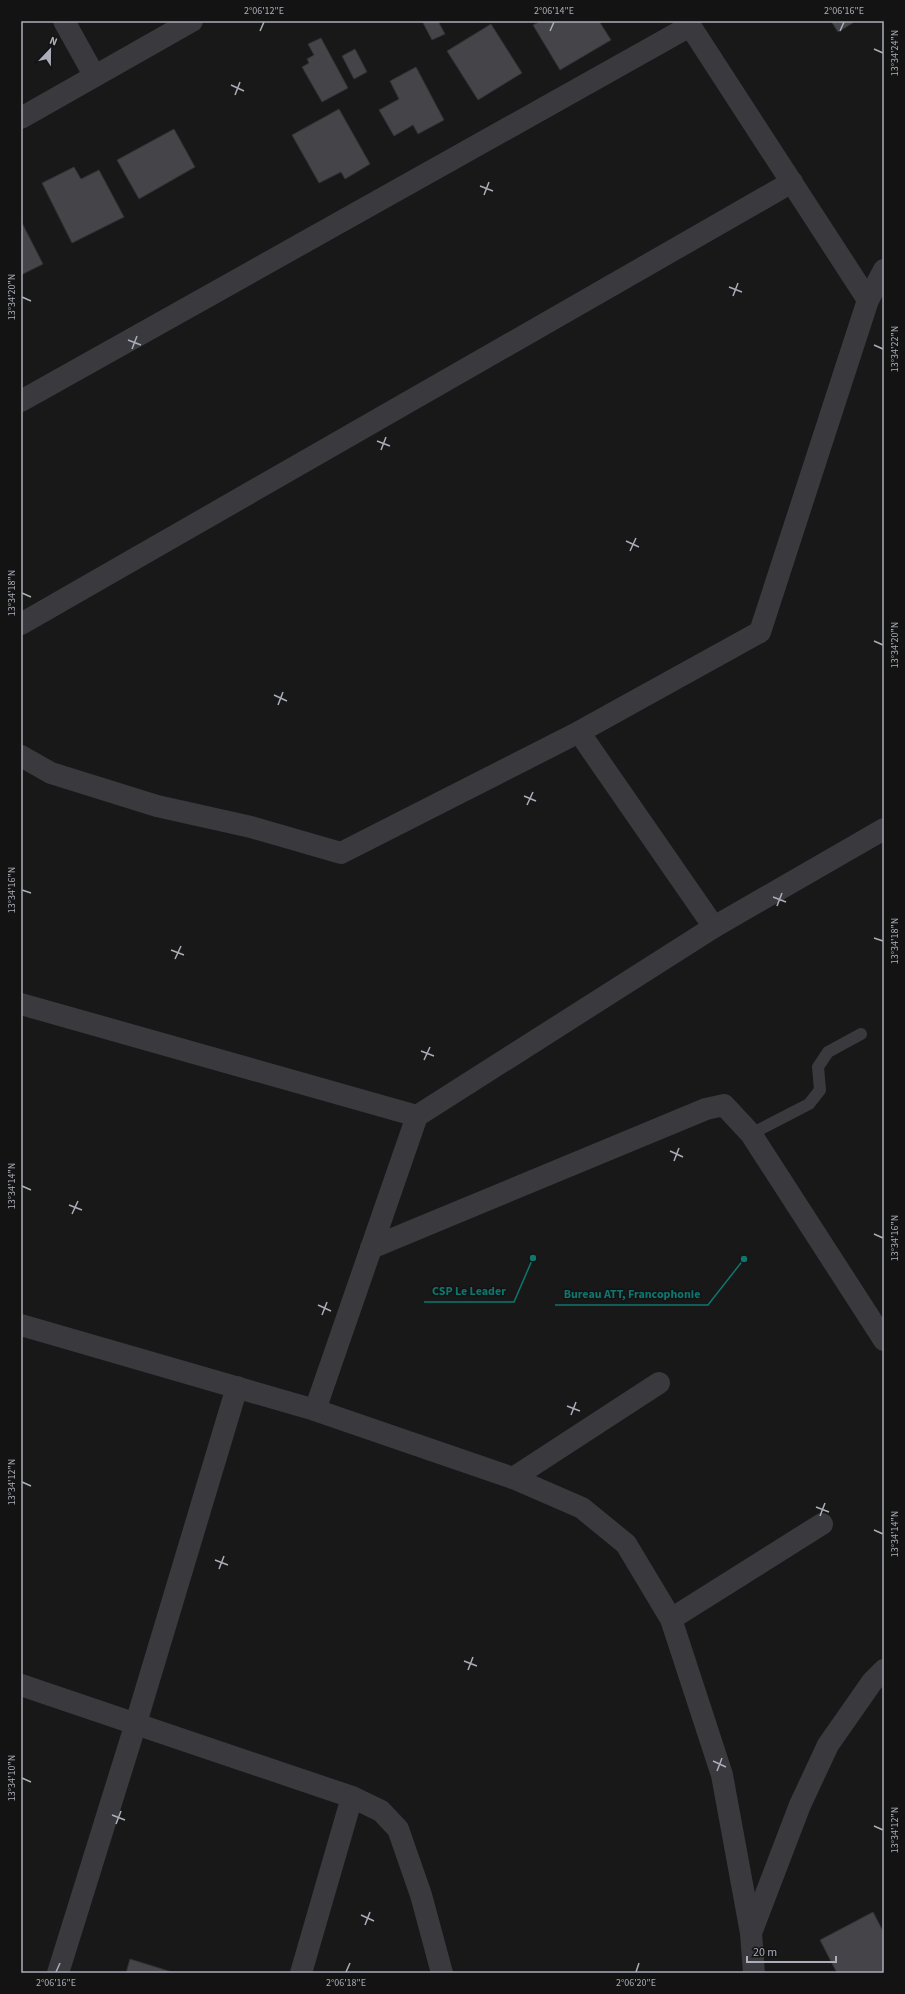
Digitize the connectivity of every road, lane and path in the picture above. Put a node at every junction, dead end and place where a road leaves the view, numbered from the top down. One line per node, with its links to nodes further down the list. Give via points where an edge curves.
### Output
1 (64, 21): 4 (street)
2 (192, 21): 4 (street)
3 (689, 23): 6 (street); 9 (street)
4 (94, 75): 5 (street)
5 (21, 118)
6 (792, 182): 8 (street); 10 (street)
7 (884, 270): 8 (street)
8 (868, 300): 11 (street, via 760,632)
9 (21, 401)
10 (21, 624)
11 (578, 732): 12 (street, via 341,853 251,827 157,806 51,773); 14 (street)
12 (21, 756)
13 (884, 829): 14 (street)
14 (714, 927): 17 (street)
15 (21, 1004): 17 (street)
16 (861, 1034): 18 (lane, via 828,1052 818,1067 820,1090 809,1104)
17 (417, 1116): 19 (street)
18 (751, 1134): 19 (street, via 724,1106 706,1109); 21 (street)
19 (371, 1248): 24 (street)
20 (21, 1325): 23 (street)
21 (884, 1340)
22 (659, 1383): 25 (street)
23 (237, 1387): 24 (street); 30 (street)
24 (315, 1410): 25 (street)
25 (513, 1478): 27 (street, via 582,1508 626,1544)
26 (822, 1524): 27 (street)
27 (671, 1619): 32 (street, via 722,1775)
28 (884, 1670): 32 (street, via 872,1682 828,1745 800,1805)
29 (21, 1685): 30 (street)
30 (136, 1723): 31 (street); 33 (street)
31 (352, 1797): 34 (street); 35 (street, via 381,1811 398,1829 421,1895)
32 (750, 1933): 36 (street)
33 (58, 1973)
34 (301, 1973)
35 (442, 1973)
36 (754, 1973)

